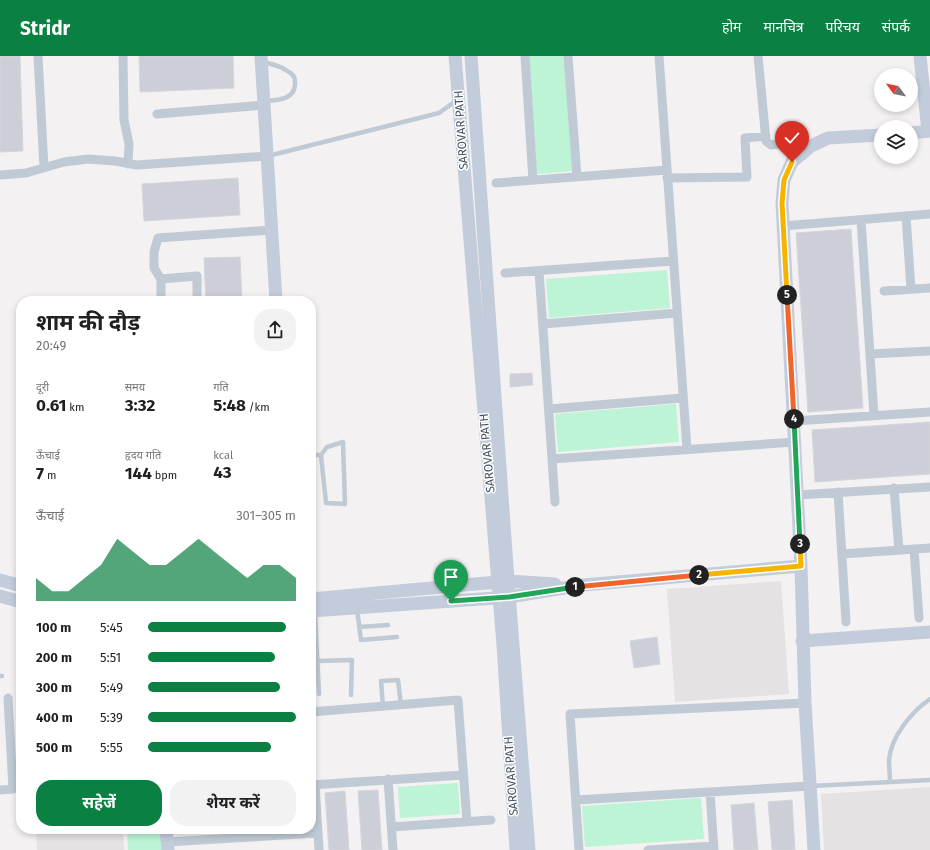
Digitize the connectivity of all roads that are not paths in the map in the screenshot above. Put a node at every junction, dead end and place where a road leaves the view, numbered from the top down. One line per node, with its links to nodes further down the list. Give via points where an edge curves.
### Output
1 (38, 56): 21 (street)
2 (123, 56): 20 (street)
3 (455, 56): 11 (street, SAROVAR PATH)
4 (471, 56): 67 (street, SAROVAR PATH)
5 (525, 56): 25 (street)
6 (568, 56): 24 (street)
7 (659, 56): 22 (street)
8 (758, 56): 17 (street)
9 (920, 56): 14 (street)
10 (261, 59): 12 (street); 12 (lane, via 290,72 295,83 291,95)
11 (458, 99): 19 (lane, via 439,113); 67 (street, SAROVAR PATH)
12 (263, 103): 13 (street); 19 (street)
13 (157, 114)
14 (929, 131): 15 (street)
15 (918, 132)
16 (874, 135): 18 (street, via 828,138)
17 (766, 136): 18 (street, via 766,141 771,145 801,142); 22 (street, via 745,138 747,177)
18 (811, 146): 30 (street, via 792,162 784,180)
19 (267, 156): 20 (street, via 137,166); 31 (street)
20 (128, 164): 21 (street, via 88,159)
21 (44, 168): 23 (street, via 26,173)
22 (667, 174): 24 (street); 32 (street)
23 (0, 175)
24 (577, 177): 25 (street)
25 (533, 180): 26 (street)
26 (496, 183)
27 (930, 214): 28 (street)
28 (906, 216): 29 (street); 37 (street)
29 (861, 220): 30 (street); 45 (street)
30 (783, 226): 50 (street)
31 (271, 230): 35 (street, via 158,238 154,252 154,268); 41 (street)
32 (673, 261): 33 (street); 42 (street)
33 (539, 270): 34 (street); 43 (street)
34 (505, 273)
35 (161, 279): 39 (street); 40 (street, via 197,276)
36 (930, 288): 37 (street)
37 (911, 289): 38 (street)
38 (884, 291)
39 (161, 296)
40 (197, 296)
41 (276, 296)
42 (677, 313): 43 (street); 46 (street)
43 (543, 324): 47 (street)
44 (930, 351): 45 (street)
45 (870, 354): 49 (street)
46 (683, 398): 47 (street); 52 (street)
47 (549, 409): 55 (street)
48 (930, 412): 49 (street)
49 (874, 415): 50 (street)
50 (794, 421): 51 (street)
51 (795, 442): 52 (street); 59 (street)
52 (687, 449): 55 (street)
53 (316, 455): 54 (lane)
54 (322, 455): 54 (lane, via 326,503 345,504 343,442 328,447)
55 (552, 459): 60 (street)
56 (930, 486): 57 (street)
57 (894, 488): 58 (street); 63 (street)
58 (838, 492): 59 (street); 64 (street)
59 (798, 495): 65 (street)
60 (555, 502)
61 (930, 548): 62 (street)
62 (914, 549): 63 (street); 76 (street)
63 (899, 550): 64 (street)
64 (842, 554): 77 (street)
65 (801, 566): 69 (street); 82 (street)
66 (0, 580): 68 (street)
67 (502, 582): 69 (street); 71 (street, SAROVAR PATH); 73 (street)
68 (16, 585)
69 (583, 585): 71 (street)
70 (0, 596): 72 (street)
71 (504, 597): 75 (street); 113 (street, SAROVAR PATH); 114 (street, SAROVAR PATH)
72 (16, 601)
73 (316, 606)
74 (316, 607): 75 (street)
75 (356, 608): 79 (lane)
76 (919, 618)
77 (846, 622)
78 (388, 625): 79 (lane)
79 (359, 627): 81 (lane, via 361,640)
80 (930, 632): 82 (street)
81 (397, 637)
82 (802, 641): 89 (street)
83 (316, 650): 84 (lane)
84 (317, 661): 85 (lane); 86 (lane, via 352,660)
85 (319, 694)
86 (352, 695)
87 (8, 698): 99 (street, via 13,788)
88 (930, 699): 96 (lane, via 912,714 894,743 889,761)
89 (805, 703): 98 (street); 101 (street, via 570,714)
90 (401, 705): 91 (street); 91 (lane, via 398,680 381,681); 93 (street, via 458,700)
91 (383, 706): 92 (street)
92 (316, 712)
93 (463, 774): 94 (street); 104 (street)
94 (388, 779): 97 (street); 105 (street)
95 (930, 780): 96 (lane)
96 (890, 782): 98 (lane)
97 (316, 785)
98 (810, 786): 100 (street); 117 (street)
99 (0, 790)
100 (710, 792): 101 (street); 110 (street)
101 (576, 800): 115 (street)
102 (316, 814): 106 (street)
103 (491, 820): 104 (street)
104 (467, 822): 105 (street)
105 (392, 827): 112 (street)
106 (318, 833): 111 (street)
107 (167, 834): 109 (street)
108 (251, 834): 109 (street)
109 (168, 846)
110 (714, 848): 116 (street)
111 (319, 850)
112 (393, 850)
113 (516, 850)
114 (529, 850)
115 (579, 850)
116 (648, 850)
117 (814, 850)

